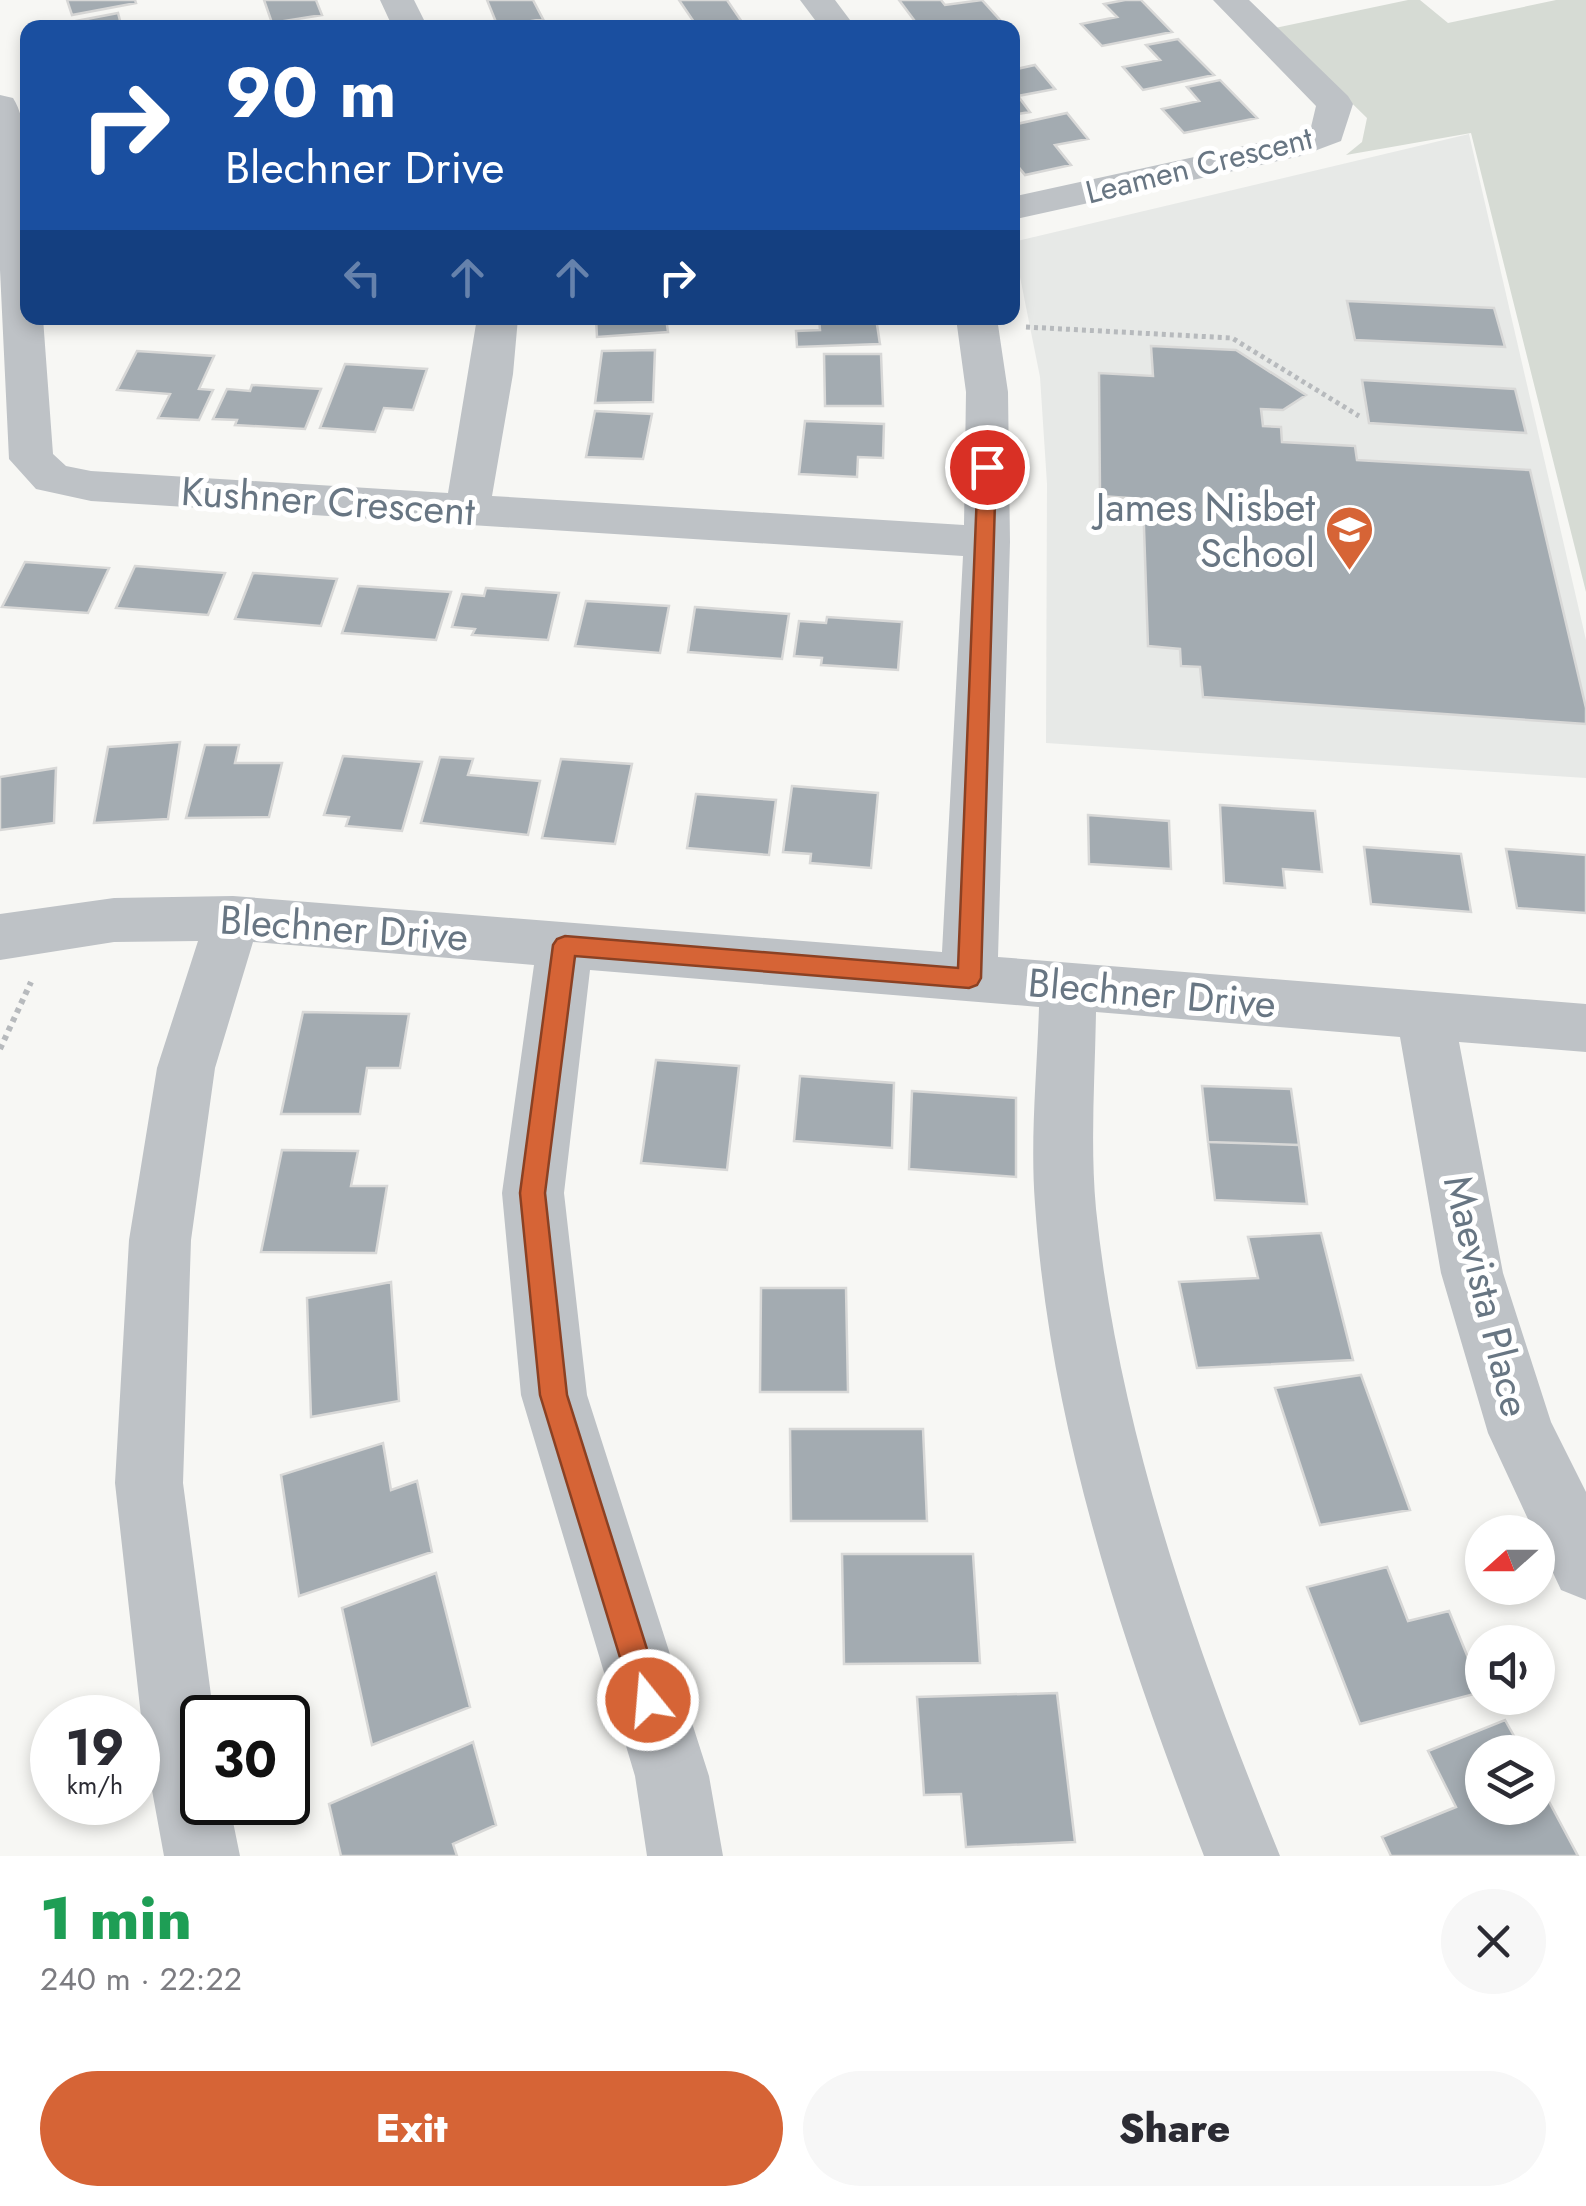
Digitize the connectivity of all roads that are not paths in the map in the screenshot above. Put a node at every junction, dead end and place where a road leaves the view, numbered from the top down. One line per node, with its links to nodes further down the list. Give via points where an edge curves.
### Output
1 (817, 0): 3 (street)
2 (1230, 0): 5 (street, Leamen Crescent, via 1335,104 1328,132 1301,145)
3 (833, 20)
4 (0, 106): 6 (street, Kushner Crescent)
5 (1020, 207)
6 (20, 274)
7 (23, 325): 10 (street, Kushner Crescent, via 30,459 52,478)
8 (497, 325): 10 (street)
9 (978, 325): 11 (street, via 988,392)
10 (467, 510): 11 (street, Kushner Crescent)
11 (987, 542): 15 (street)
12 (233, 918): 13 (street, Blechner Drive); 14 (street, Blechner Drive, via 114,920); 20 (street, via 186,1068 160,1240 149,1483 182,1752)
13 (565, 945): 15 (street, Blechner Drive); 21 (street, via 532,1193 554,1395 672,1776)
14 (17, 956)
15 (969, 978): 16 (street, Blechner Drive)
16 (1068, 986): 17 (street, Blechner Drive); 22 (street, via 1064,1185 1108,1455 1196,1744)
17 (1425, 1015): 18 (street, Blechner Drive); 19 (street, Maevista Place, via 1472,1272 1521,1434)
18 (1586, 1028)
19 (1586, 1565)
20 (202, 1856)
21 (685, 1856)
22 (1242, 1856)

